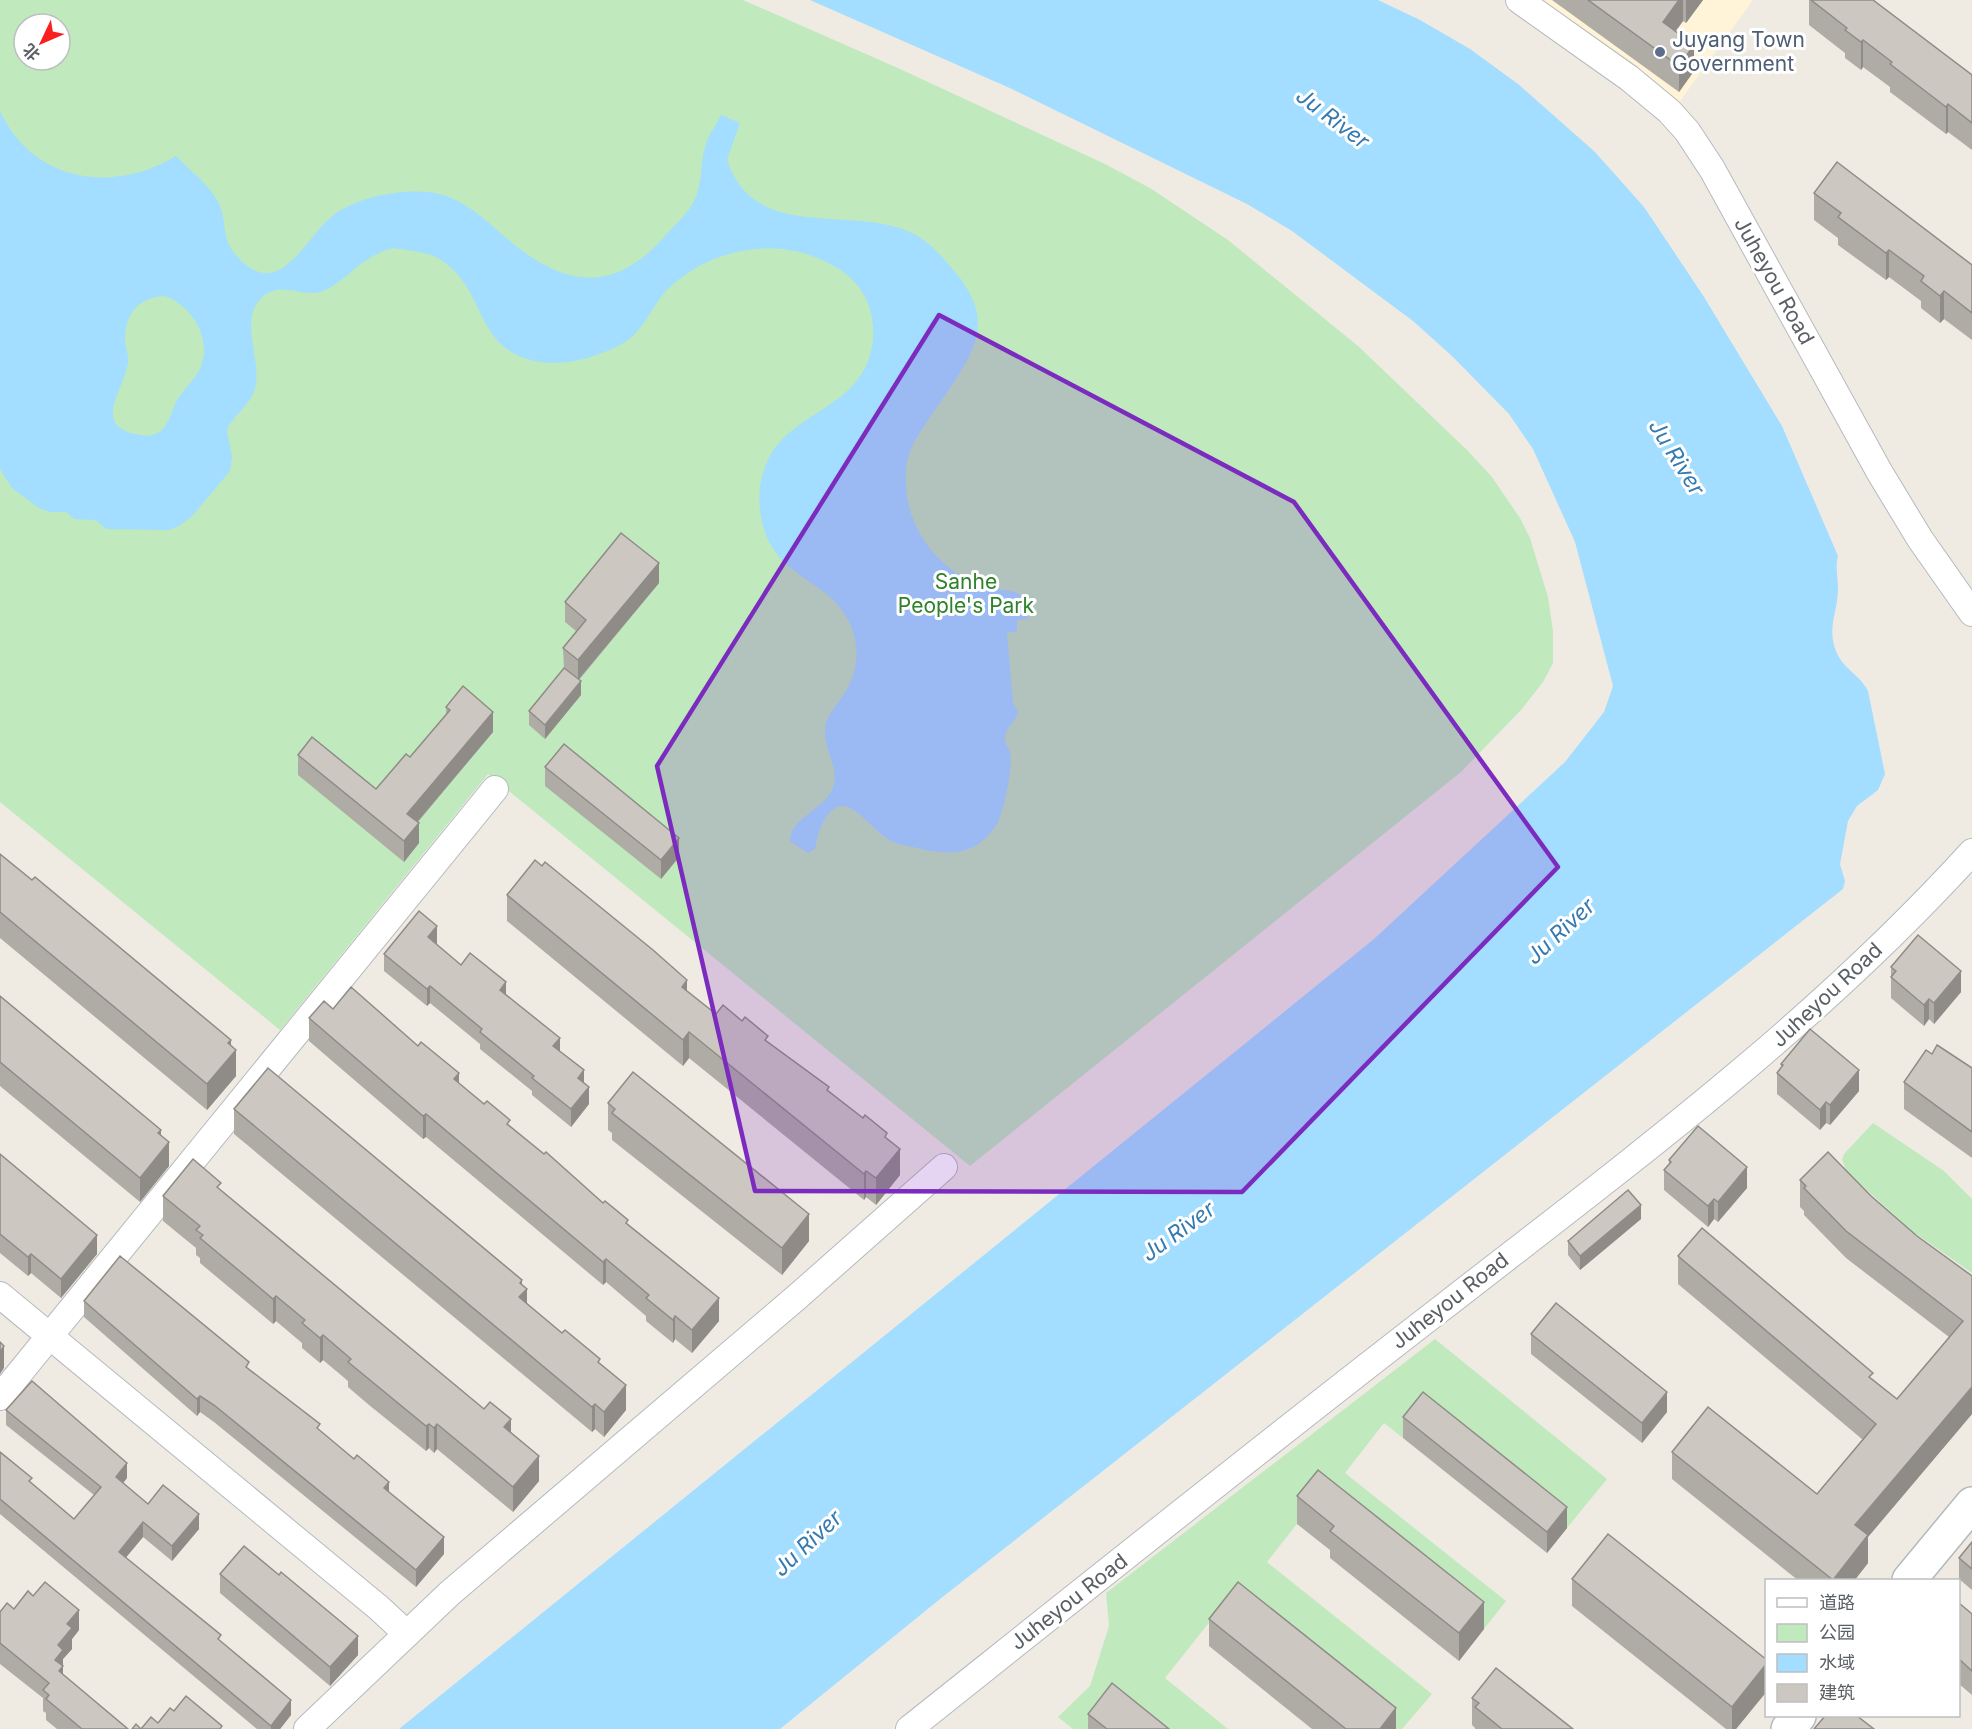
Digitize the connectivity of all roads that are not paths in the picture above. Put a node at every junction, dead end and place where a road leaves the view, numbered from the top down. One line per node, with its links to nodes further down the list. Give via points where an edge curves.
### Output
1 (1519, 0): 2 (street, Juheyou Road, via 1629,78 1687,131 1880,473)
2 (1972, 613)
3 (495, 789): 7 (street)
4 (1972, 852): 14 (street, Juheyou Road, via 1897,930 1719,1093)
5 (944, 1167): 11 (street)
6 (0, 1294): 7 (street)
7 (50, 1336): 8 (street); 11 (street)
8 (0, 1397)
9 (1968, 1518): 10 (street)
10 (1911, 1579)
11 (407, 1634): 13 (street)
12 (1798, 1717): 15 (street)
13 (307, 1729)
14 (909, 1729)
15 (1788, 1729)

